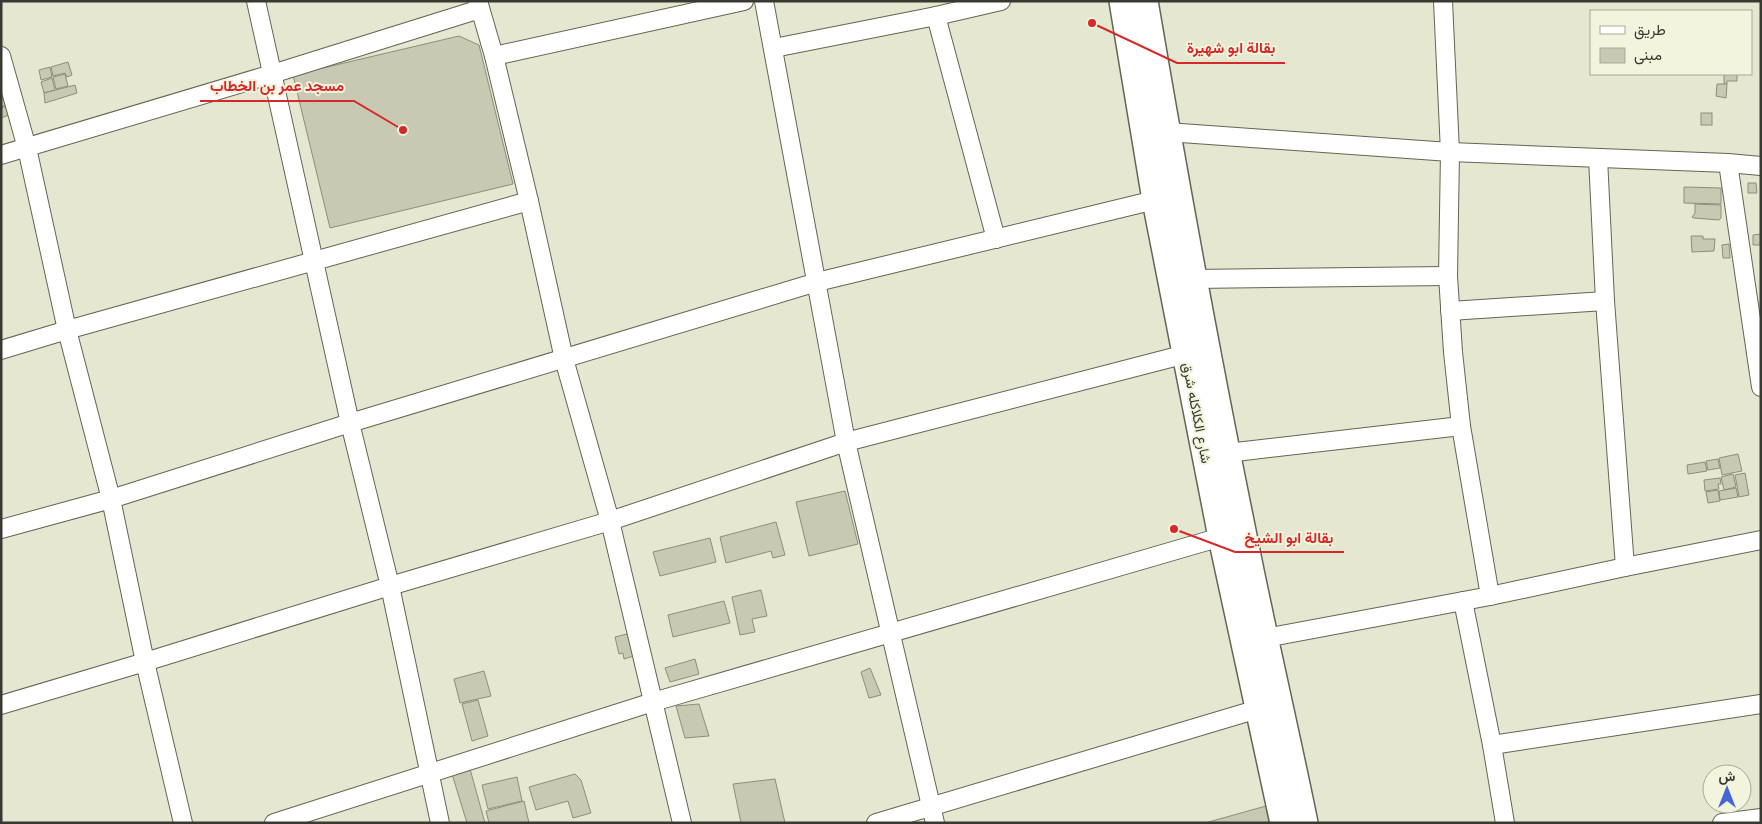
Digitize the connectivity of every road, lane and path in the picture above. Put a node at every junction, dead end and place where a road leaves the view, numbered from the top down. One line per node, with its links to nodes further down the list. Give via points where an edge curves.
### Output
1 (256, 1): 13 (street)
2 (744, 1): 12 (street)
3 (764, 1): 10 (street)
4 (1001, 1): 9 (street)
5 (1122, 1): 21 (street, شارع الكلاكله شرق)
6 (1145, 1): 14 (street, شارع الكلاكله شرق)
7 (1443, 1): 16 (street)
8 (479, 5): 12 (street); 13 (street)
9 (936, 16): 10 (street); 23 (street)
10 (774, 48): 27 (street)
11 (1, 56): 15 (street)
12 (494, 56): 22 (street)
13 (272, 74): 15 (street); 24 (street)
14 (1167, 132): 16 (street); 26 (street, شارع الكلاكله شرق)
15 (27, 148): 17 (street); 30 (street)
16 (1450, 152): 18 (street); 25 (street)
17 (1, 155)
18 (1598, 158): 19 (street); 28 (street)
19 (1728, 164): 20 (street); 34 (street)
20 (1761, 166)
21 (1155, 200): 23 (street); 32 (street, شارع الكلاكله شرق)
22 (529, 201): 24 (street); 33 (street)
23 (996, 239): 27 (street)
24 (314, 261): 30 (street); 35 (street)
25 (1448, 276): 26 (street); 29 (street)
26 (1193, 280): 38 (street, شارع الكلاكله شرق)
27 (817, 282): 33 (street); 37 (street)
28 (1605, 301): 29 (street); 44 (street)
29 (1450, 312): 36 (street)
30 (67, 330): 31 (street); 39 (street)
31 (1, 350)
32 (1186, 354): 37 (street); 42 (street, شارع الكلاكله شرق)
33 (564, 359): 35 (street); 40 (street)
34 (1761, 387)
35 (350, 423): 39 (street); 45 (street)
36 (1461, 426): 38 (street); 46 (street)
37 (846, 442): 40 (street); 48 (street)
38 (1227, 453): 49 (street, شارع الكلاكله شرق)
39 (111, 499): 41 (street); 50 (street)
40 (610, 521): 45 (street); 51 (street)
41 (1, 528)
42 (1220, 537): 48 (street); 54 (street, شارع الكلاكله شرق)
43 (1761, 540): 44 (street)
44 (1625, 567): 46 (street)
45 (390, 586): 50 (street); 56 (street)
46 (1490, 596): 47 (street)
47 (1464, 601): 49 (street); 55 (street)
48 (890, 633): 51 (street); 57 (street)
49 (1265, 638): 65 (street, شارع الكلاكله شرق)
50 (145, 662): 52 (street); 59 (street)
51 (654, 702): 56 (street); 62 (street)
52 (1, 704)
53 (1761, 704): 55 (street)
54 (1258, 709): 57 (street); 64 (street, شارع الكلاكله شرق)
55 (1492, 745): 66 (street)
56 (429, 773): 60 (street); 61 (street)
57 (933, 814): 63 (street)
58 (1761, 818): 67 (street)
59 (183, 823)
60 (274, 823)
61 (440, 823)
62 (682, 823)
63 (876, 823)
64 (1282, 823)
65 (1305, 823)
66 (1505, 823)
67 (1722, 823)

